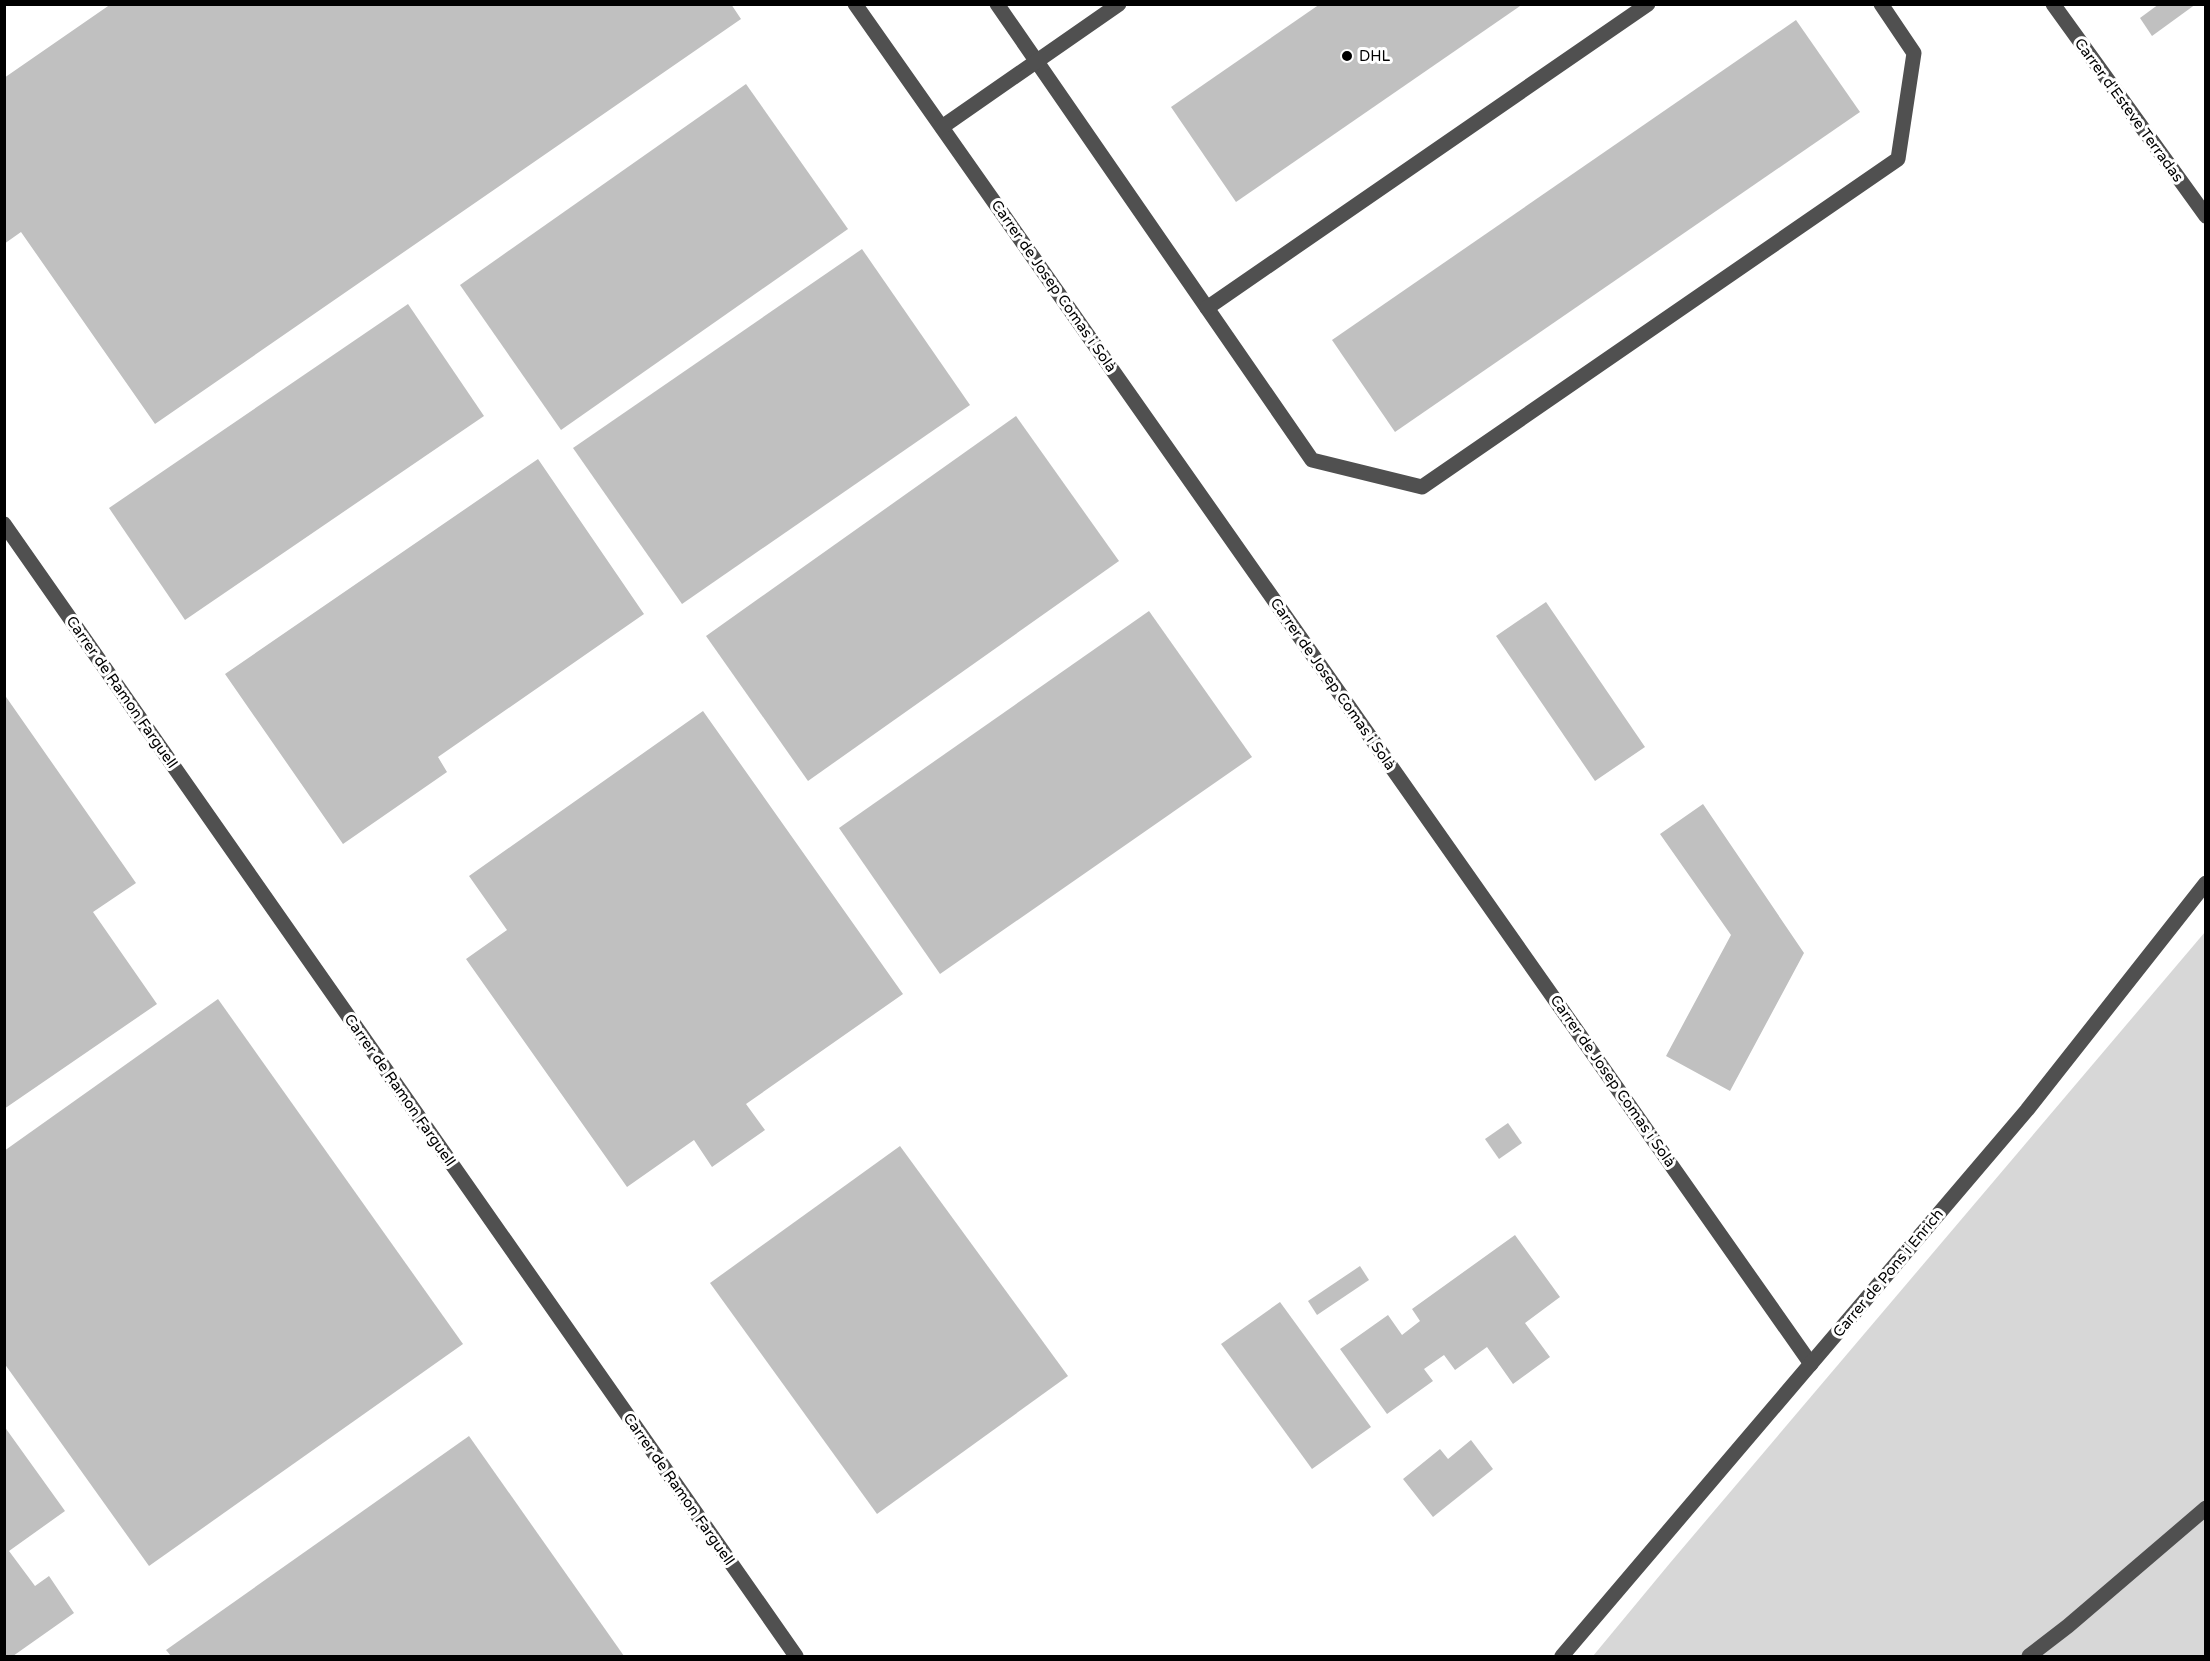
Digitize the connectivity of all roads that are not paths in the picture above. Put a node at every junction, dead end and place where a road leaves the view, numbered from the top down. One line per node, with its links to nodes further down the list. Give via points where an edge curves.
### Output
1 (855, 4): 8 (street, Carrer de Josep Comas i Solà)
2 (997, 4): 7 (street)
3 (1119, 4): 7 (street)
4 (1648, 4): 10 (street)
5 (1881, 4): 10 (street, via 1914,53 1898,159 1422,487 1312,460)
6 (2054, 4): 9 (street, Carrer d'Esteve Terradas)
7 (1036, 62): 8 (street); 10 (street)
8 (942, 126): 13 (street, Carrer de Josep Comas i Solà)
9 (2205, 216)
10 (1207, 308)
11 (4, 524): 15 (street, Carrer de Ramon Farguell)
12 (2205, 883): 13 (street, Carrer de Pons i Enrich, via 2027,1110)
13 (1811, 1364): 16 (street, Carrer de Pons i Enrich)
14 (2205, 1508): 17 (street)
15 (796, 1656)
16 (1562, 1656)
17 (2029, 1656)

